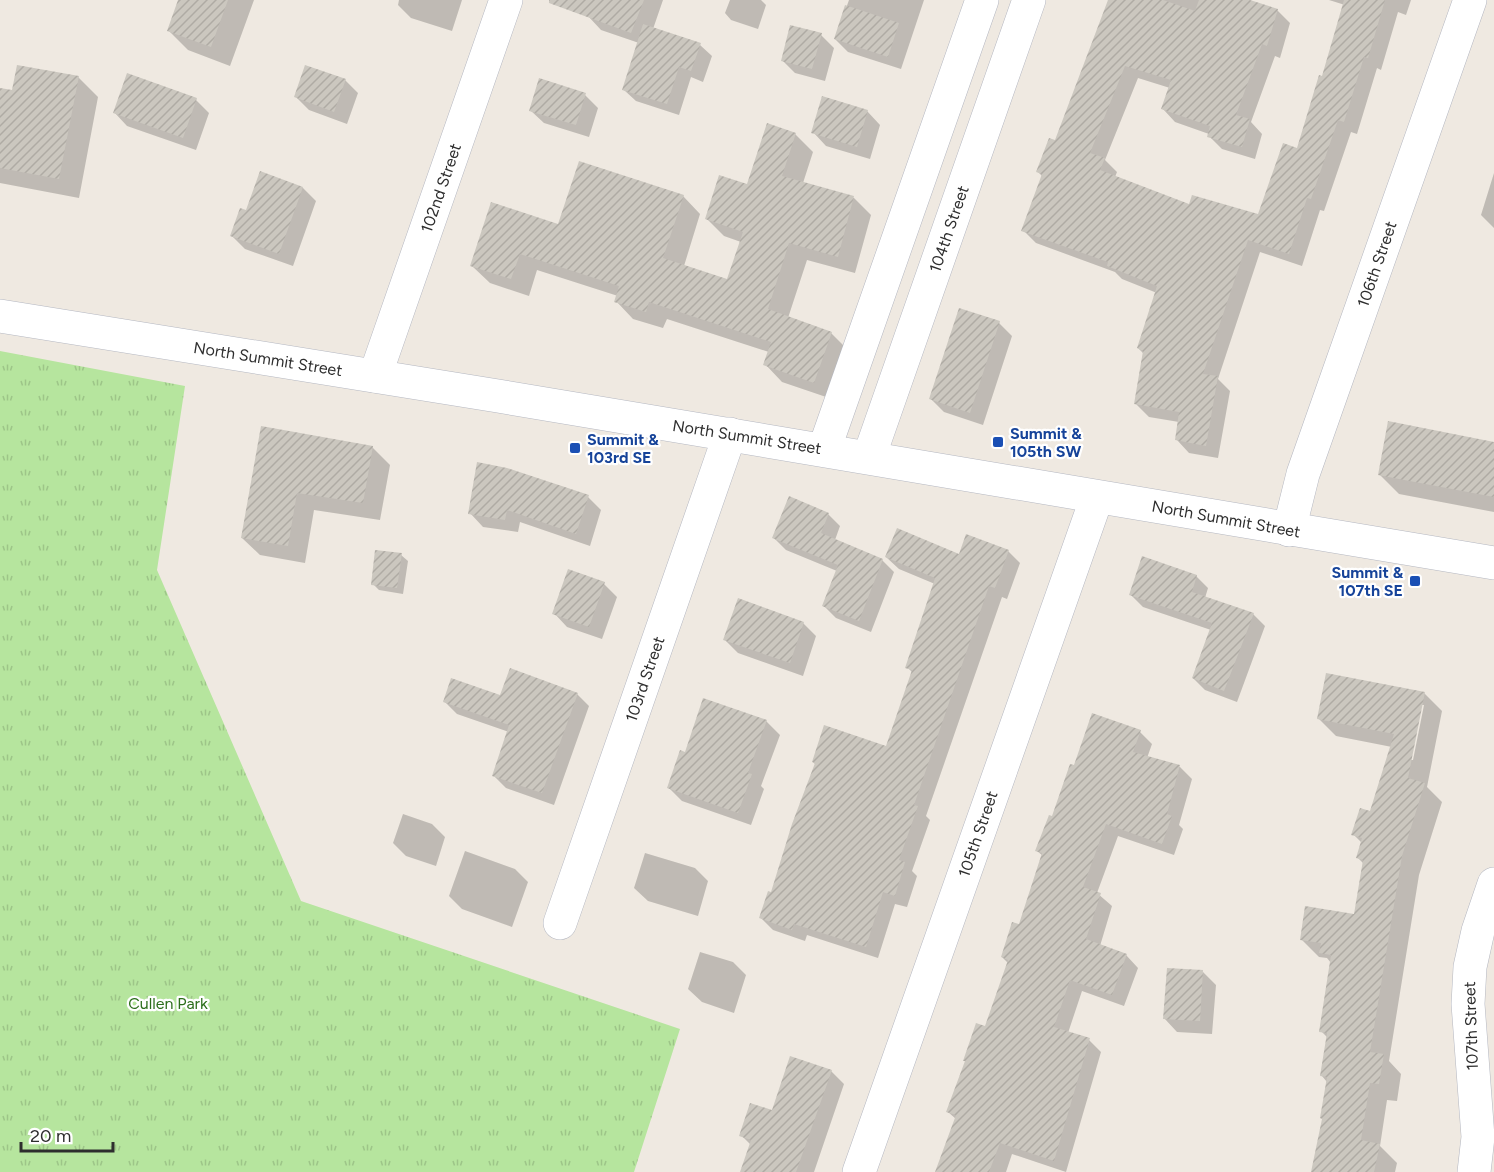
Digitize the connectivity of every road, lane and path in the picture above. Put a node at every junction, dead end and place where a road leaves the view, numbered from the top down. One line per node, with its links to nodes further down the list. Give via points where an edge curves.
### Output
1 (506, 0): 6 (street, 102nd Street)
2 (982, 0): 8 (street)
3 (1029, 0): 9 (street, 104th Street)
4 (1470, 0): 11 (street, 106th Street, via 1303,474)
5 (0, 316): 6 (street, North Summit Street)
6 (375, 376): 7 (street, North Summit Street)
7 (730, 434): 8 (street, North Summit Street); 14 (street, 103rd Street)
8 (824, 450): 9 (street, North Summit Street)
9 (869, 457): 10 (street, North Summit Street)
10 (1097, 497): 11 (street, North Summit Street); 15 (street, 105th Street)
11 (1289, 530): 12 (street, North Summit Street)
12 (1494, 563)
13 (1494, 884): 16 (street, 107th Street, via 1478,931 1467,1004 1478,1137)
14 (560, 923)
15 (859, 1172)
16 (1474, 1172)

